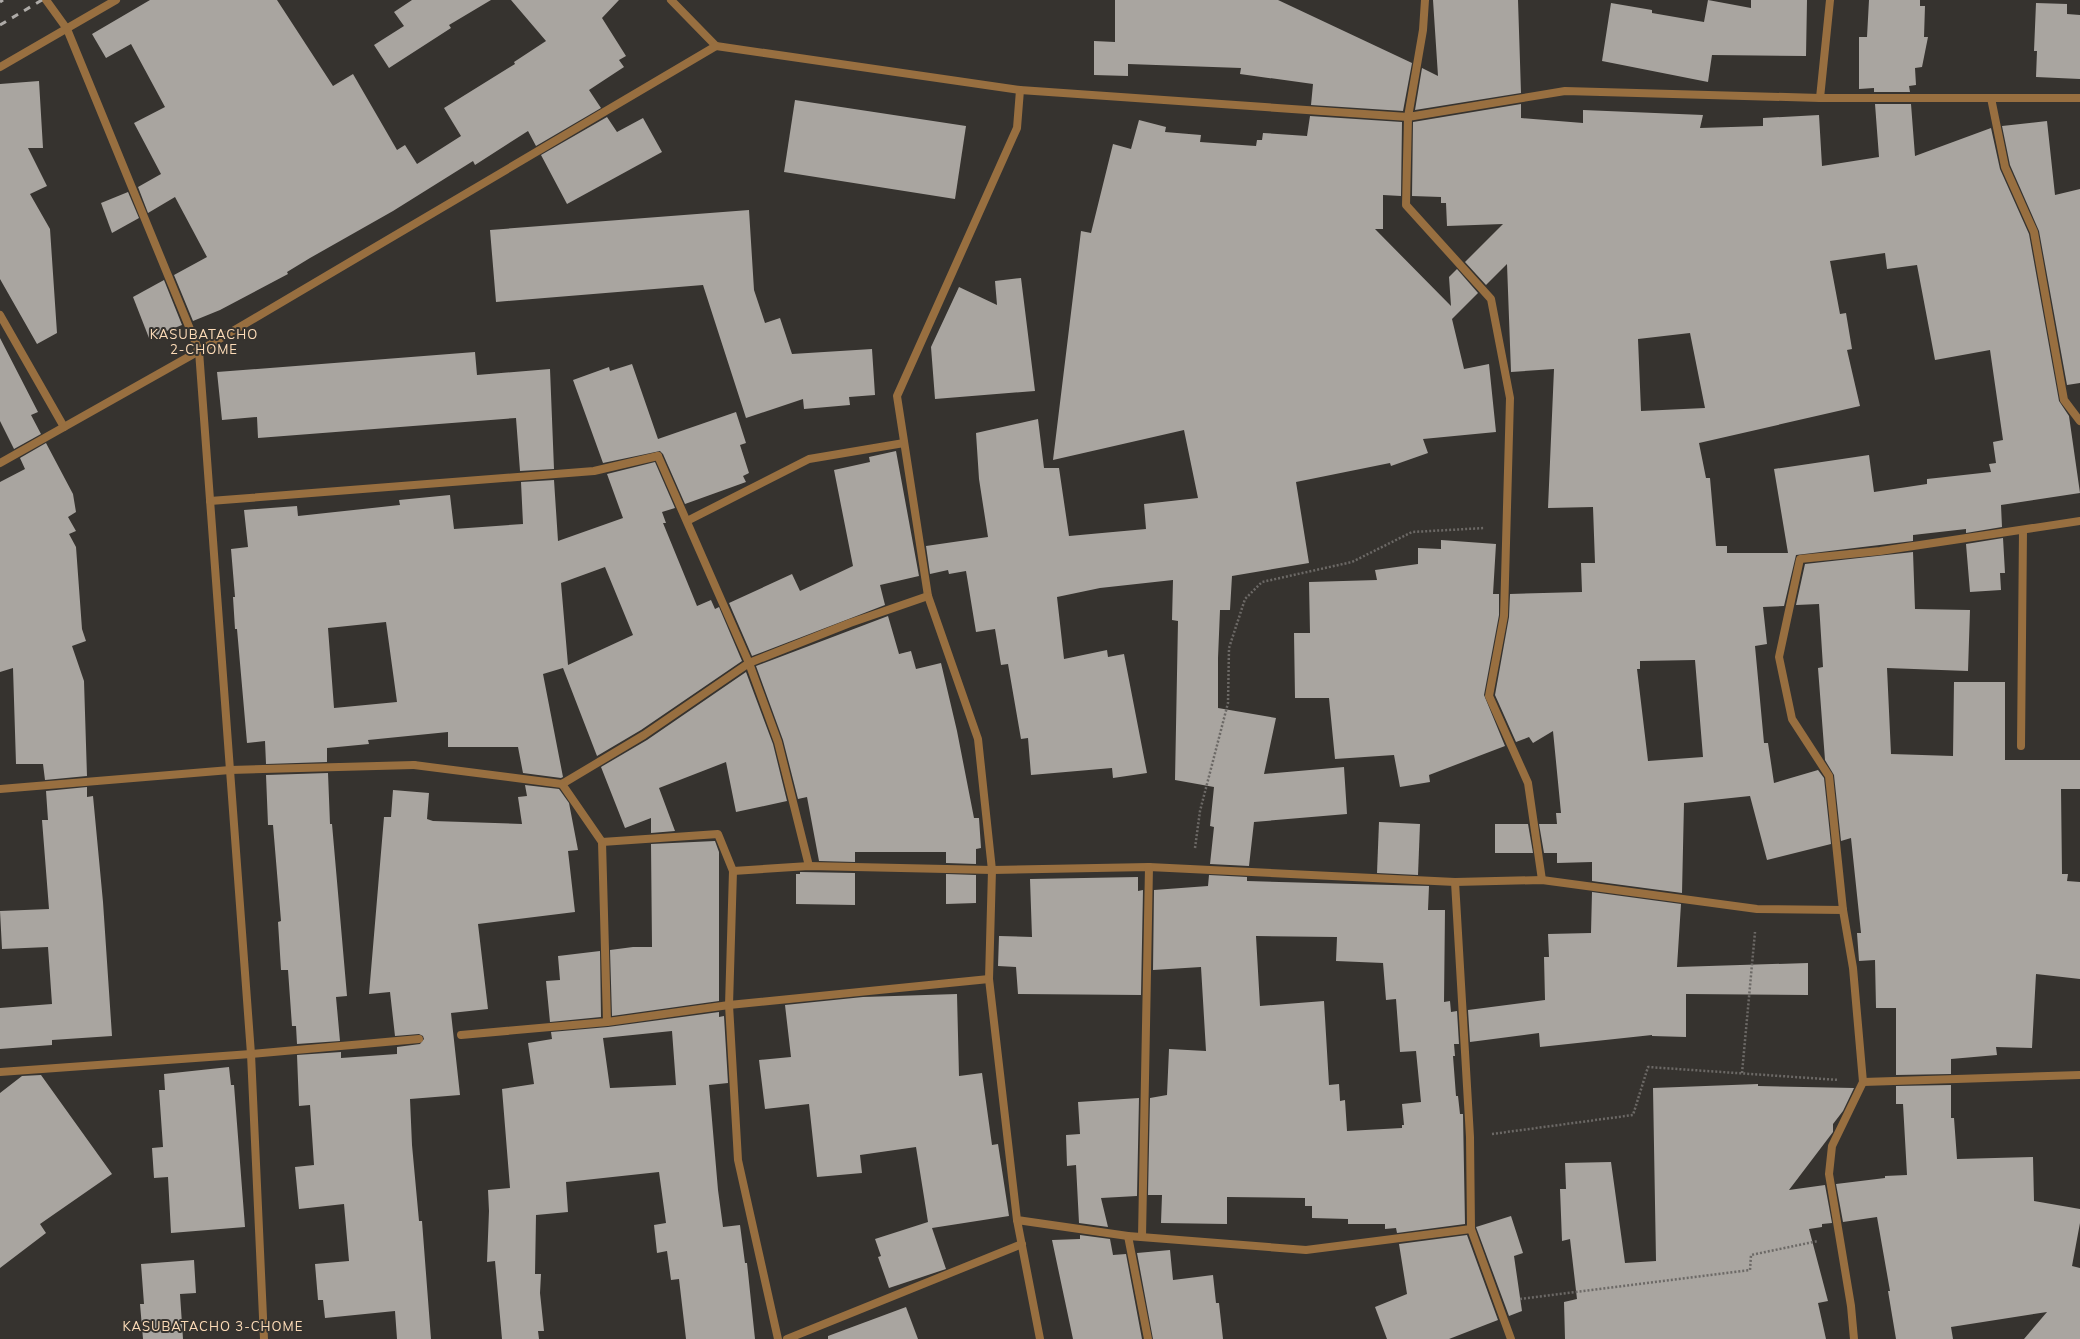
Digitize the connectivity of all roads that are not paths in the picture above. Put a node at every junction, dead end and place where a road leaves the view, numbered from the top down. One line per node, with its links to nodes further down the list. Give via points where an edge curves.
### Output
1 (46, 0): 6 (street)
2 (116, 0): 6 (street)
3 (671, 0): 7 (street)
4 (1425, 0): 13 (street, via 1423,30)
5 (1830, 0): 10 (street)
6 (66, 29): 8 (street); 15 (street)
7 (716, 46): 9 (street); 15 (street)
8 (0, 67)
9 (1020, 90): 13 (street); 18 (street, via 1017,128 897,396)
10 (1820, 98): 11 (street); 13 (street, via 1565,91)
11 (1991, 98): 12 (street); 16 (street, via 2005,167 2034,232 2064,400)
12 (2080, 98)
13 (1408, 117): 35 (street, via 1406,205 1491,299 1510,398 1504,616 1489,696 1528,783)
14 (0, 315): 17 (street)
15 (199, 350): 17 (street); 20 (street)
16 (2080, 421)
17 (64, 427): 19 (street)
18 (904, 443): 21 (street, via 809,459); 24 (street)
19 (0, 463)
20 (210, 501): 21 (street, via 594,471 658,456); 27 (street)
21 (687, 521): 25 (street)
22 (2080, 521): 23 (street)
23 (2023, 530): 26 (street); 37 (street, via 1880,552 1800,559 1779,657 1792,719 1829,776)
24 (928, 596): 25 (street, via 850,623); 33 (street, via 978,739)
25 (749, 664): 28 (street, via 644,735); 31 (street, via 778,742)
26 (2021, 746)
27 (230, 770): 28 (street, via 414,765); 29 (street); 43 (street)
28 (562, 784): 30 (street)
29 (0, 789)
30 (602, 842): 34 (street, via 718,834); 40 (street)
31 (809, 866): 33 (street); 34 (street)
32 (1149, 867): 33 (street); 36 (street); 50 (street)
33 (992, 870): 38 (street)
34 (733, 871): 39 (street)
35 (1542, 880): 36 (street); 37 (street, via 1757,909)
36 (1456, 882): 48 (street, via 1470,1138)
37 (1843, 910): 46 (street, via 1853,968)
38 (989, 979): 39 (street); 47 (street)
39 (729, 1005): 40 (street); 53 (street, via 738,1160)
40 (607, 1022): 41 (street)
41 (461, 1035)
42 (419, 1039): 43 (street)
43 (251, 1054): 44 (street); 52 (street)
44 (0, 1072)
45 (2080, 1075): 46 (street)
46 (1863, 1082): 58 (street, via 1832,1146 1829,1174)
47 (1017, 1220): 49 (street); 51 (street)
48 (1471, 1229): 50 (street, via 1306,1250); 57 (street)
49 (1128, 1236): 50 (street); 56 (street)
50 (1142, 1237)
51 (1022, 1244): 54 (street); 55 (street)
52 (264, 1339)
53 (778, 1339)
54 (787, 1339)
55 (1040, 1339)
56 (1148, 1339)
57 (1512, 1339)
58 (1854, 1339)

